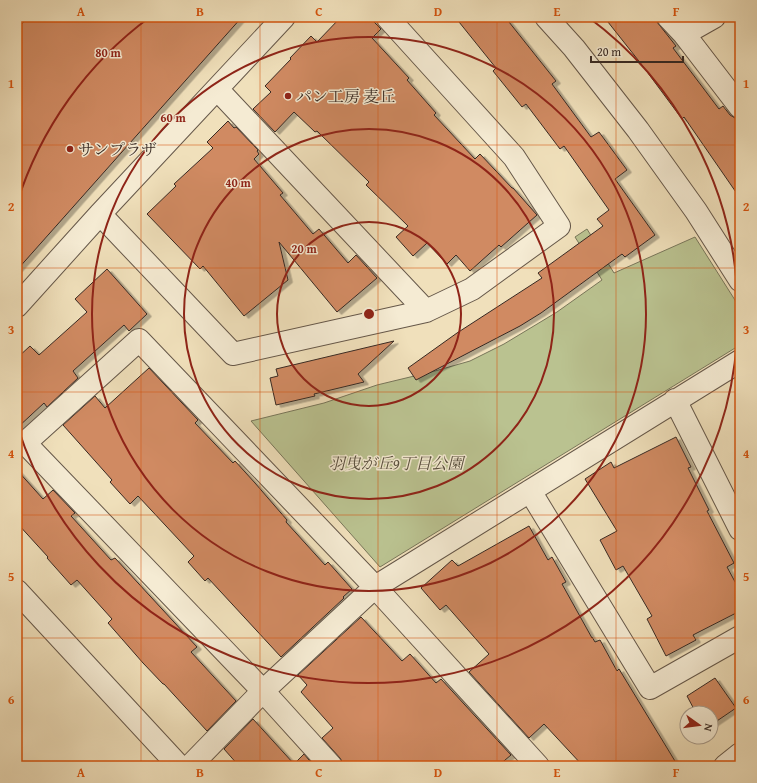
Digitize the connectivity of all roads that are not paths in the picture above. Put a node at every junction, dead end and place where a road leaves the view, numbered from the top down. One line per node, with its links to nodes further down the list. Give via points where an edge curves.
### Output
1 (284, 17): 7 (street)
2 (387, 17): 12 (street, via 514,157 559,226 472,289)
3 (546, 17): 10 (street, via 574,48 638,130 696,211)
4 (668, 17): 6 (street)
5 (714, 17): 6 (street)
6 (684, 34): 8 (street)
7 (216, 89): 9 (street); 12 (street)
8 (740, 107)
9 (100, 214): 11 (street); 12 (street, via 233,354)
10 (740, 280)
11 (17, 306)
12 (426, 311)
13 (740, 361): 14 (street)
14 (675, 400): 15 (street); 16 (street)
15 (530, 490): 17 (street); 19 (street, via 650,688)
16 (740, 529)
17 (375, 587): 20 (street); 20 (street, via 139,340 25,443); 25 (street)
18 (17, 591): 22 (street)
19 (740, 637)
20 (263, 691): 23 (street); 24 (street)
21 (740, 754): 26 (street)
22 (179, 766)
23 (190, 766)
24 (331, 766)
25 (538, 766)
26 (725, 766)

